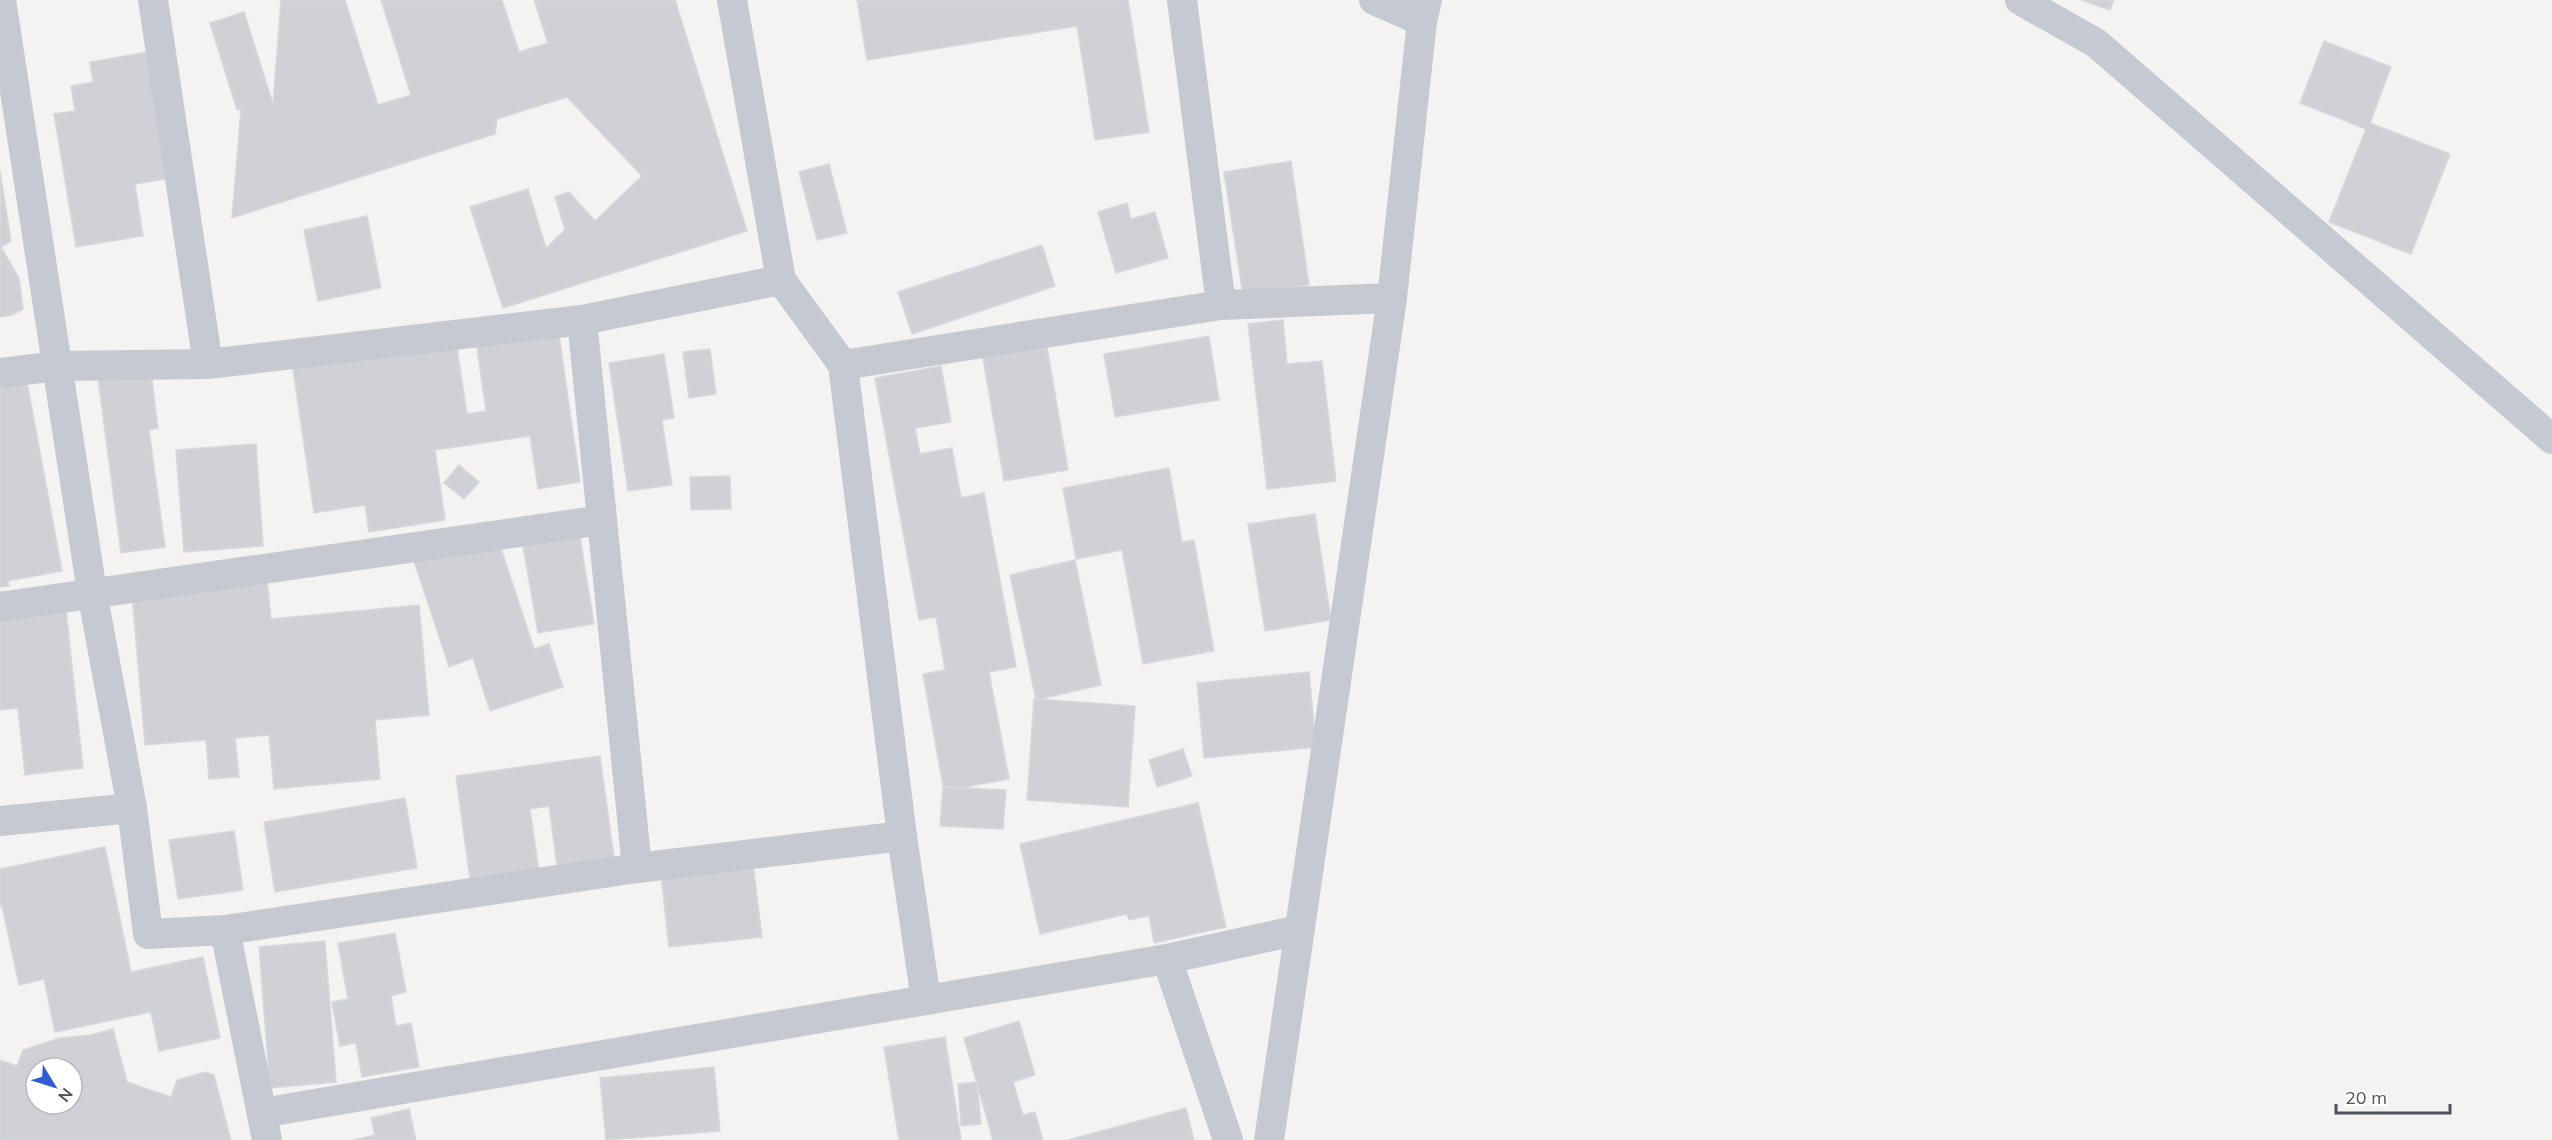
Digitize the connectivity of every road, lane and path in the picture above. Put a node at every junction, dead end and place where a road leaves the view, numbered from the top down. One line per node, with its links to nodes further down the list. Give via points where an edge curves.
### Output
1 (1, 0): 14 (street)
2 (153, 0): 12 (street)
3 (732, 0): 8 (street)
4 (1182, 0): 10 (street)
5 (1374, 0): 7 (street)
6 (2020, 0): 16 (street, via 2096,43)
7 (1425, 11): 9 (street)
8 (781, 280): 11 (street); 13 (street)
9 (1392, 298): 10 (street); 25 (street)
10 (1221, 305): 13 (street)
11 (582, 320): 12 (street); 17 (street)
12 (208, 364): 14 (street)
13 (843, 365): 22 (street)
14 (57, 366): 15 (street); 18 (street)
15 (0, 373)
16 (2552, 439)
17 (602, 520): 18 (street); 23 (street)
18 (92, 592): 19 (street); 20 (street)
19 (0, 607)
20 (132, 808): 21 (street); 24 (street, via 148,934)
21 (0, 821)
22 (902, 836): 23 (street); 27 (street)
23 (637, 868): 24 (street)
24 (225, 930): 28 (street)
25 (1299, 930): 26 (street); 30 (street)
26 (1167, 959): 27 (street); 29 (street)
27 (926, 1000): 28 (street)
28 (264, 1126)
29 (1228, 1140)
30 (1269, 1140)

